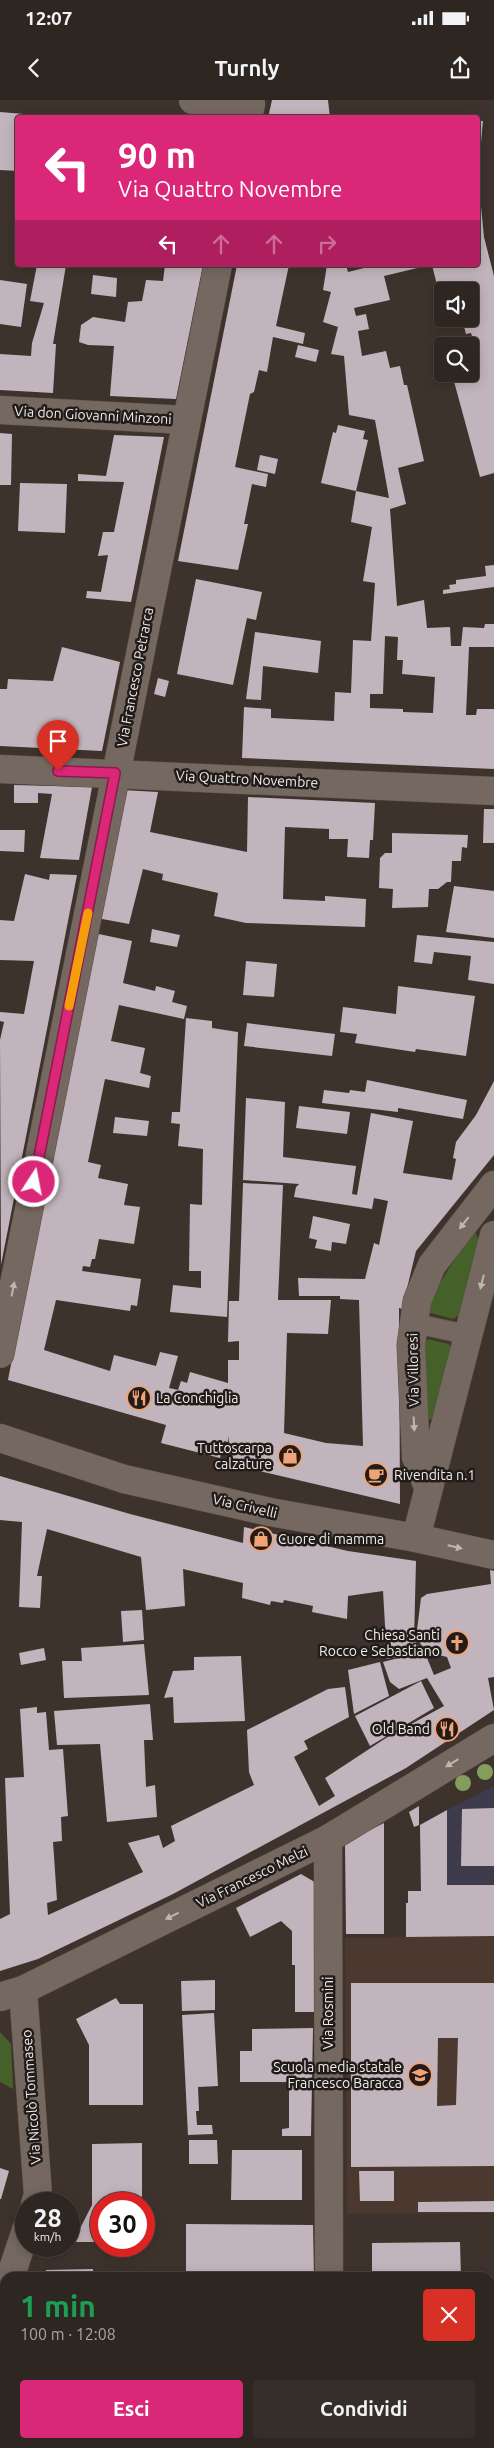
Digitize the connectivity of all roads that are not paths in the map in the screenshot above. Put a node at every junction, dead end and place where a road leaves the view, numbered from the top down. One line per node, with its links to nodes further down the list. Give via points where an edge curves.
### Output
1 (193, 100): 2 (street)
2 (249, 111)
3 (218, 267): 5 (street, Via Francesco Petrarca)
4 (0, 410): 5 (street, Via don Giovanni Minzoni)
5 (186, 420): 7 (street, Via Francesco Petrarca)
6 (0, 769): 7 (street, Via Quattro Novembre)
7 (115, 773): 8 (street, Via Quattro Novembre); 13 (street, Via Francesco Petrarca, one-way to 7)
8 (494, 790)
9 (494, 1185): 11 (street, Via Villoresi, one-way to 11, via 432,1265)
10 (494, 1235): 12 (street, one-way to 12)
11 (412, 1323): 12 (lane); 15 (street, Via Villoresi, one-way to 15, via 416,1457)
12 (469, 1335): 15 (street)
13 (0, 1354)
14 (0, 1438): 16 (street, Via Crivelli, via 124,1479 278,1514)
15 (428, 1487): 16 (street)
16 (416, 1538): 17 (street, Via Crivelli, one-way to 17)
17 (494, 1555)
18 (494, 1738): 19 (street, Via Francesco Melzi, one-way to 19)
19 (328, 1839): 20 (street, Via Francesco Melzi, one-way to 20); 24 (street, Via Rosmini)
20 (11, 1994): 21 (street, Via Nicolò Tommaseo)
21 (38, 2192)
22 (17, 2257): 23 (street)
23 (12, 2272)
24 (329, 2272)

